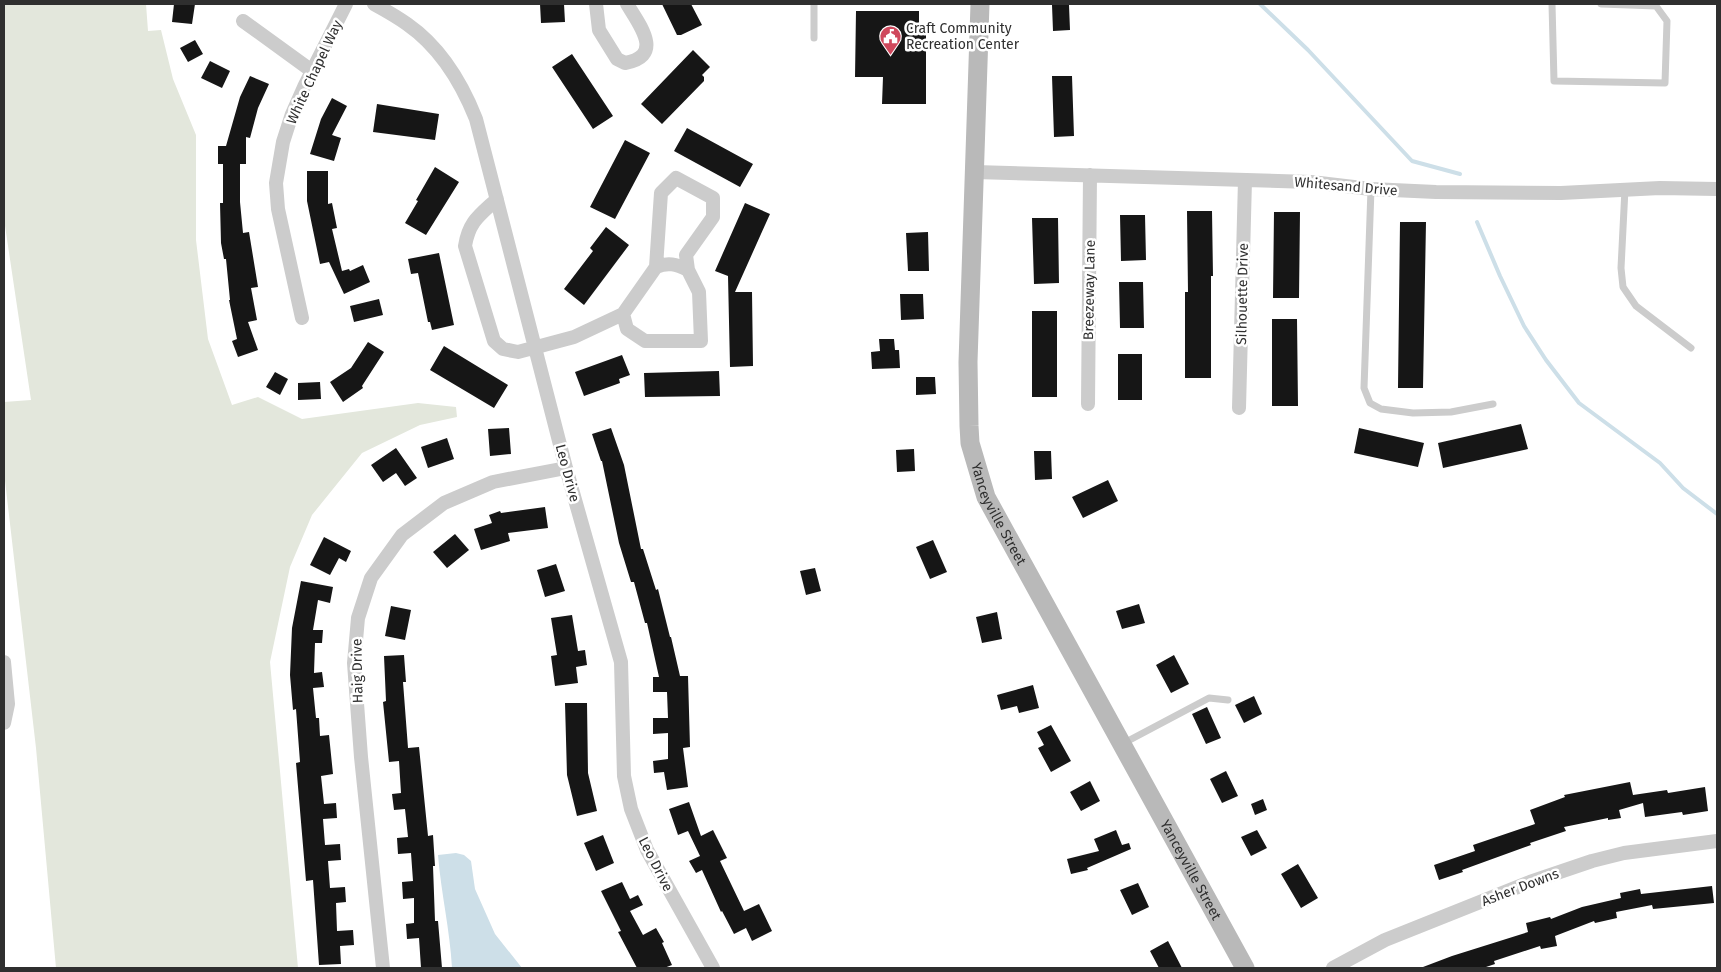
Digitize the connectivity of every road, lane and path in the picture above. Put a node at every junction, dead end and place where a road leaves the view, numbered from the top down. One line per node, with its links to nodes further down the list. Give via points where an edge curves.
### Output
1 (346, 4): 11 (street, White Chapel Way)
2 (374, 4): 18 (street, Leo Drive, via 426,39 457,78 476,118)
3 (596, 4): 4 (street, via 599,30 616,58 625,63 633,62 645,52 647,42)
4 (627, 4)
5 (814, 4): 10 (lane)
6 (980, 4): 12 (main road, Yanceyville Street)
7 (1552, 4): 8 (lane, via 1554,81 1665,83 1667,21 1656,6)
8 (1601, 4)
9 (243, 21): 11 (street)
10 (814, 38)
11 (312, 71): 22 (street, White Chapel Way, via 292,114 276,183 278,209)
12 (974, 172): 13 (street, Whitesand Drive); 32 (main road, Yanceyville Street, via 968,362 970,442 986,497)
13 (1090, 175): 14 (street, Whitesand Drive); 25 (street, Breezeway Lane)
14 (1245, 180): 15 (street, Whitesand Drive, via 1311,182); 27 (street, Silhouette Drive)
15 (1371, 189): 16 (street, Whitesand Drive, via 1524,193); 26 (lane, via 1364,388 1370,404 1381,409 1413,413 1451,412)
16 (1625, 189): 17 (street, Whitesand Drive); 24 (lane, via 1622,287 1636,306)
17 (1717, 189)
18 (497, 199): 23 (street, Leo Drive); 23 (street, via 473,222 465,246 494,341 503,349 518,352)
19 (656, 267): 20 (street, via 665,263 676,264); 20 (street, via 661,193 676,178 713,198 713,217 686,255); 21 (street)
20 (688, 270): 21 (street, via 699,292 701,341 645,341 627,329)
21 (624, 314): 23 (street, via 574,337)
22 (302, 318)
23 (536, 348): 28 (street, Leo Drive)
24 (1690, 348)
25 (1088, 404)
26 (1493, 404)
27 (1239, 408)
28 (566, 468): 34 (street, Haig Drive, via 493,482 444,503 402,535 372,578 358,618 354,663); 35 (street, Leo Drive, via 621,662 624,776 631,809 647,850)
29 (4, 662): 31 (street, via 8,704)
30 (1228, 700): 32 (lane, via 1209,698)
31 (4, 723)
32 (1121, 744): 36 (main road, Yanceyville Street)
33 (1717, 841): 37 (street, Asher Downs, via 1624,853 1592,861 1385,940)
34 (383, 968)
35 (713, 968)
36 (1245, 968)
37 (1333, 968)

